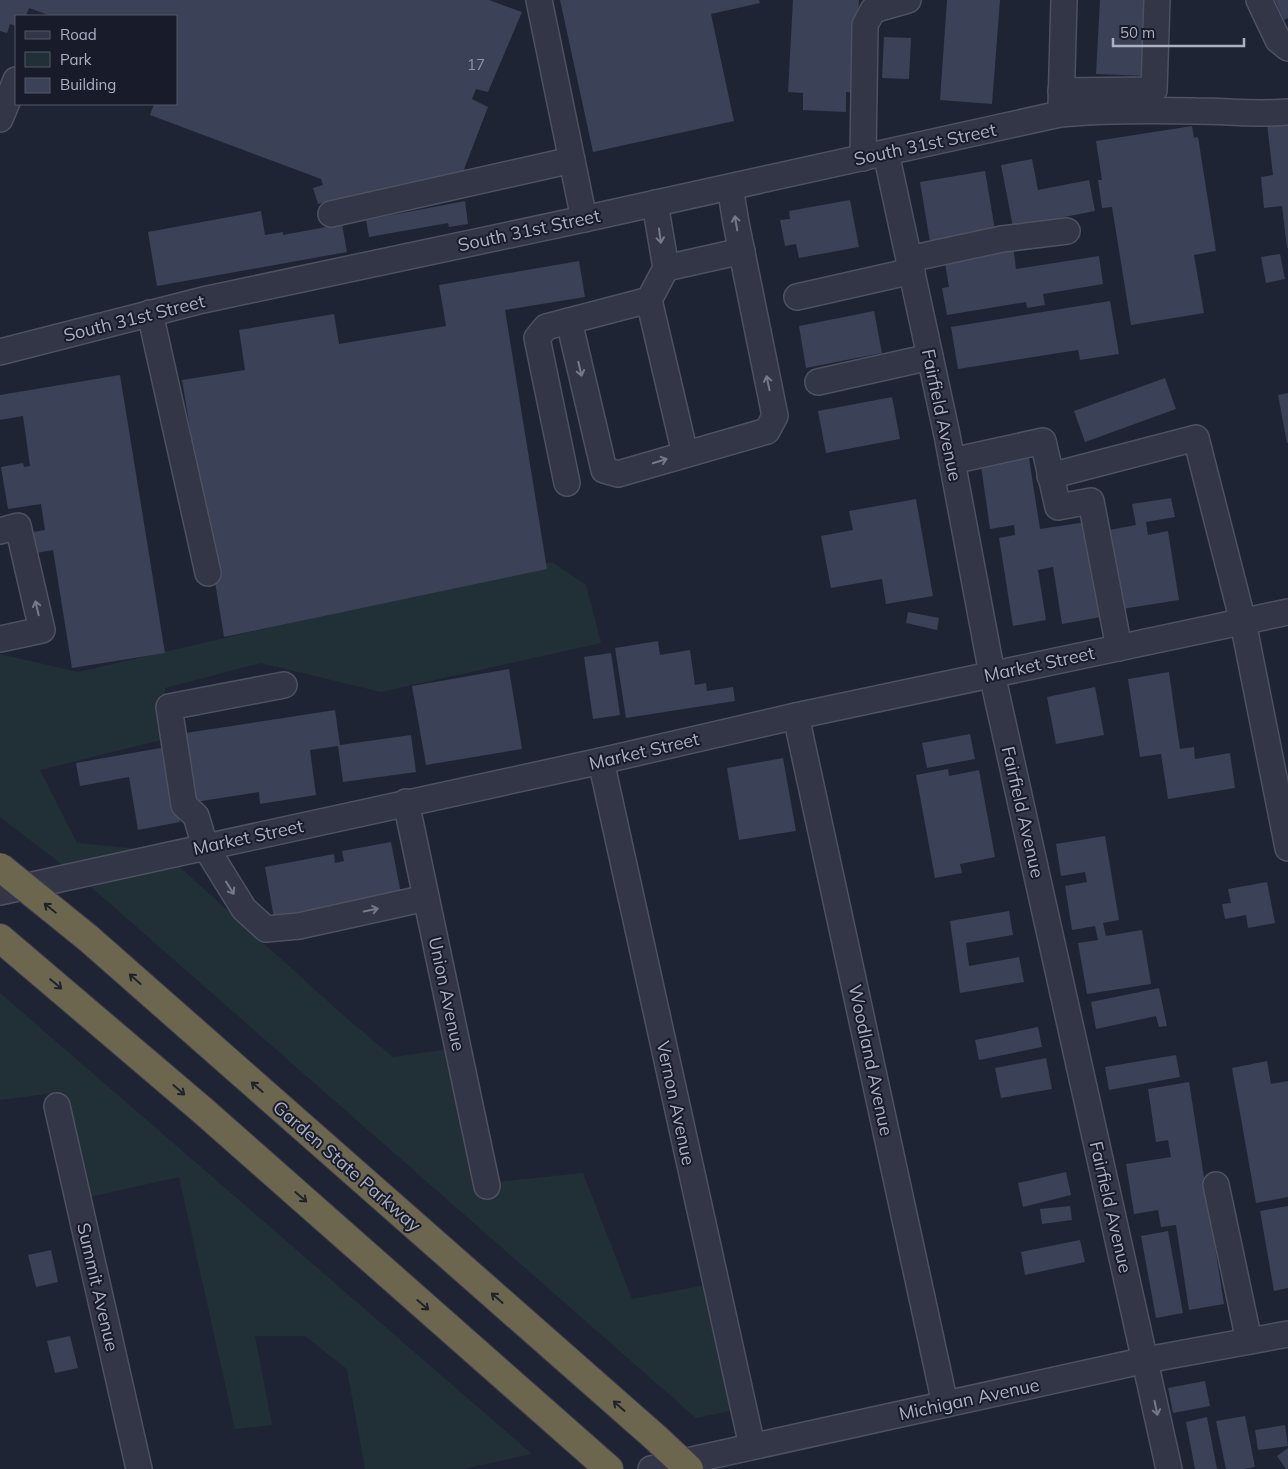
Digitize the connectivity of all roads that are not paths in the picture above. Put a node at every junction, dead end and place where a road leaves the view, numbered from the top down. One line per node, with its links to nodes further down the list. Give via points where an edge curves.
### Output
1 (540, 0): 12 (street)
2 (908, 0): 11 (street, Fairfield Avenue, via 873,10 865,24)
3 (1064, 0): 8 (street)
4 (1157, 0): 8 (street, via 1154,90)
5 (1259, 0): 6 (street, via 1278,40)
6 (1288, 48)
7 (15, 82): 10 (street)
8 (1061, 102): 9 (street, via 1083,112); 11 (street, South 31st Street)
9 (1288, 112)
10 (0, 119)
11 (874, 155): 13 (street, South 31st Street); 19 (street, Fairfield Avenue)
12 (572, 160): 15 (street); 16 (street)
13 (730, 187): 14 (street, South 31st Street); 18 (street, one-way to 13)
14 (655, 203): 16 (street, South 31st Street); 20 (street, one-way to 20)
15 (331, 214)
16 (584, 219): 23 (street, South 31st Street)
17 (1067, 231): 19 (street, via 1002,239)
18 (742, 252): 20 (street); 28 (street, one-way to 18, via 767,431 775,416)
19 (910, 265): 21 (street); 26 (street, Fairfield Avenue)
20 (666, 268): 22 (street)
21 (797, 297)
22 (649, 300): 24 (street); 28 (street)
23 (150, 313): 25 (street, South 31st Street); 33 (street)
24 (569, 321): 28 (street, one-way to 28, via 604,470 618,474); 31 (street, via 546,327 537,338)
25 (0, 352)
26 (930, 357): 27 (street); 29 (street, Fairfield Avenue)
27 (818, 382)
28 (685, 454)
29 (952, 462): 30 (street, via 1044,441); 38 (street, Fairfield Avenue)
30 (1050, 476): 35 (street, via 1196,438); 37 (street, via 1058,507 1092,501)
31 (568, 483)
32 (0, 530): 36 (street, one-way to 32, via 42,630 18,526)
33 (208, 573)
34 (1288, 612): 35 (street, Market Street)
35 (1242, 622): 37 (street, Market Street); 44 (street)
36 (0, 639)
37 (1119, 648): 38 (street, Market Street)
38 (992, 674): 40 (street, Market Street); 54 (street, Fairfield Avenue)
39 (284, 685): 43 (street, via 169,707 184,805 196,816)
40 (796, 716): 41 (street, Market Street); 55 (street, Woodland Avenue)
41 (601, 761): 42 (street, Market Street); 56 (street, Vernon Avenue)
42 (406, 802): 43 (street, Market Street); 47 (street, Union Avenue)
43 (205, 846): 46 (street, Market Street); 47 (street, one-way to 47, via 244,910 266,929 299,926)
44 (1288, 848)
45 (0, 867): 60 (highway, Garden State Parkway, one-way to 45, bridge, via 88,938)
46 (0, 892)
47 (426, 898): 51 (street, Union Avenue)
48 (9, 945): 57 (highway, one-way to 57, via 201,1109)
49 (57, 1106): 58 (street, Summit Avenue)
50 (1216, 1184): 53 (street)
51 (487, 1186)
52 (1288, 1334): 53 (street, Michigan Avenue)
53 (1249, 1341): 54 (street, Michigan Avenue)
54 (1146, 1360): 55 (street, Michigan Avenue); 61 (street, Fairfield Avenue, one-way to 61)
55 (945, 1404): 56 (street, Michigan Avenue)
56 (752, 1446): 59 (street, Michigan Avenue)
57 (599, 1461)
58 (139, 1469)
59 (651, 1469)
60 (689, 1469)
61 (1169, 1469)

